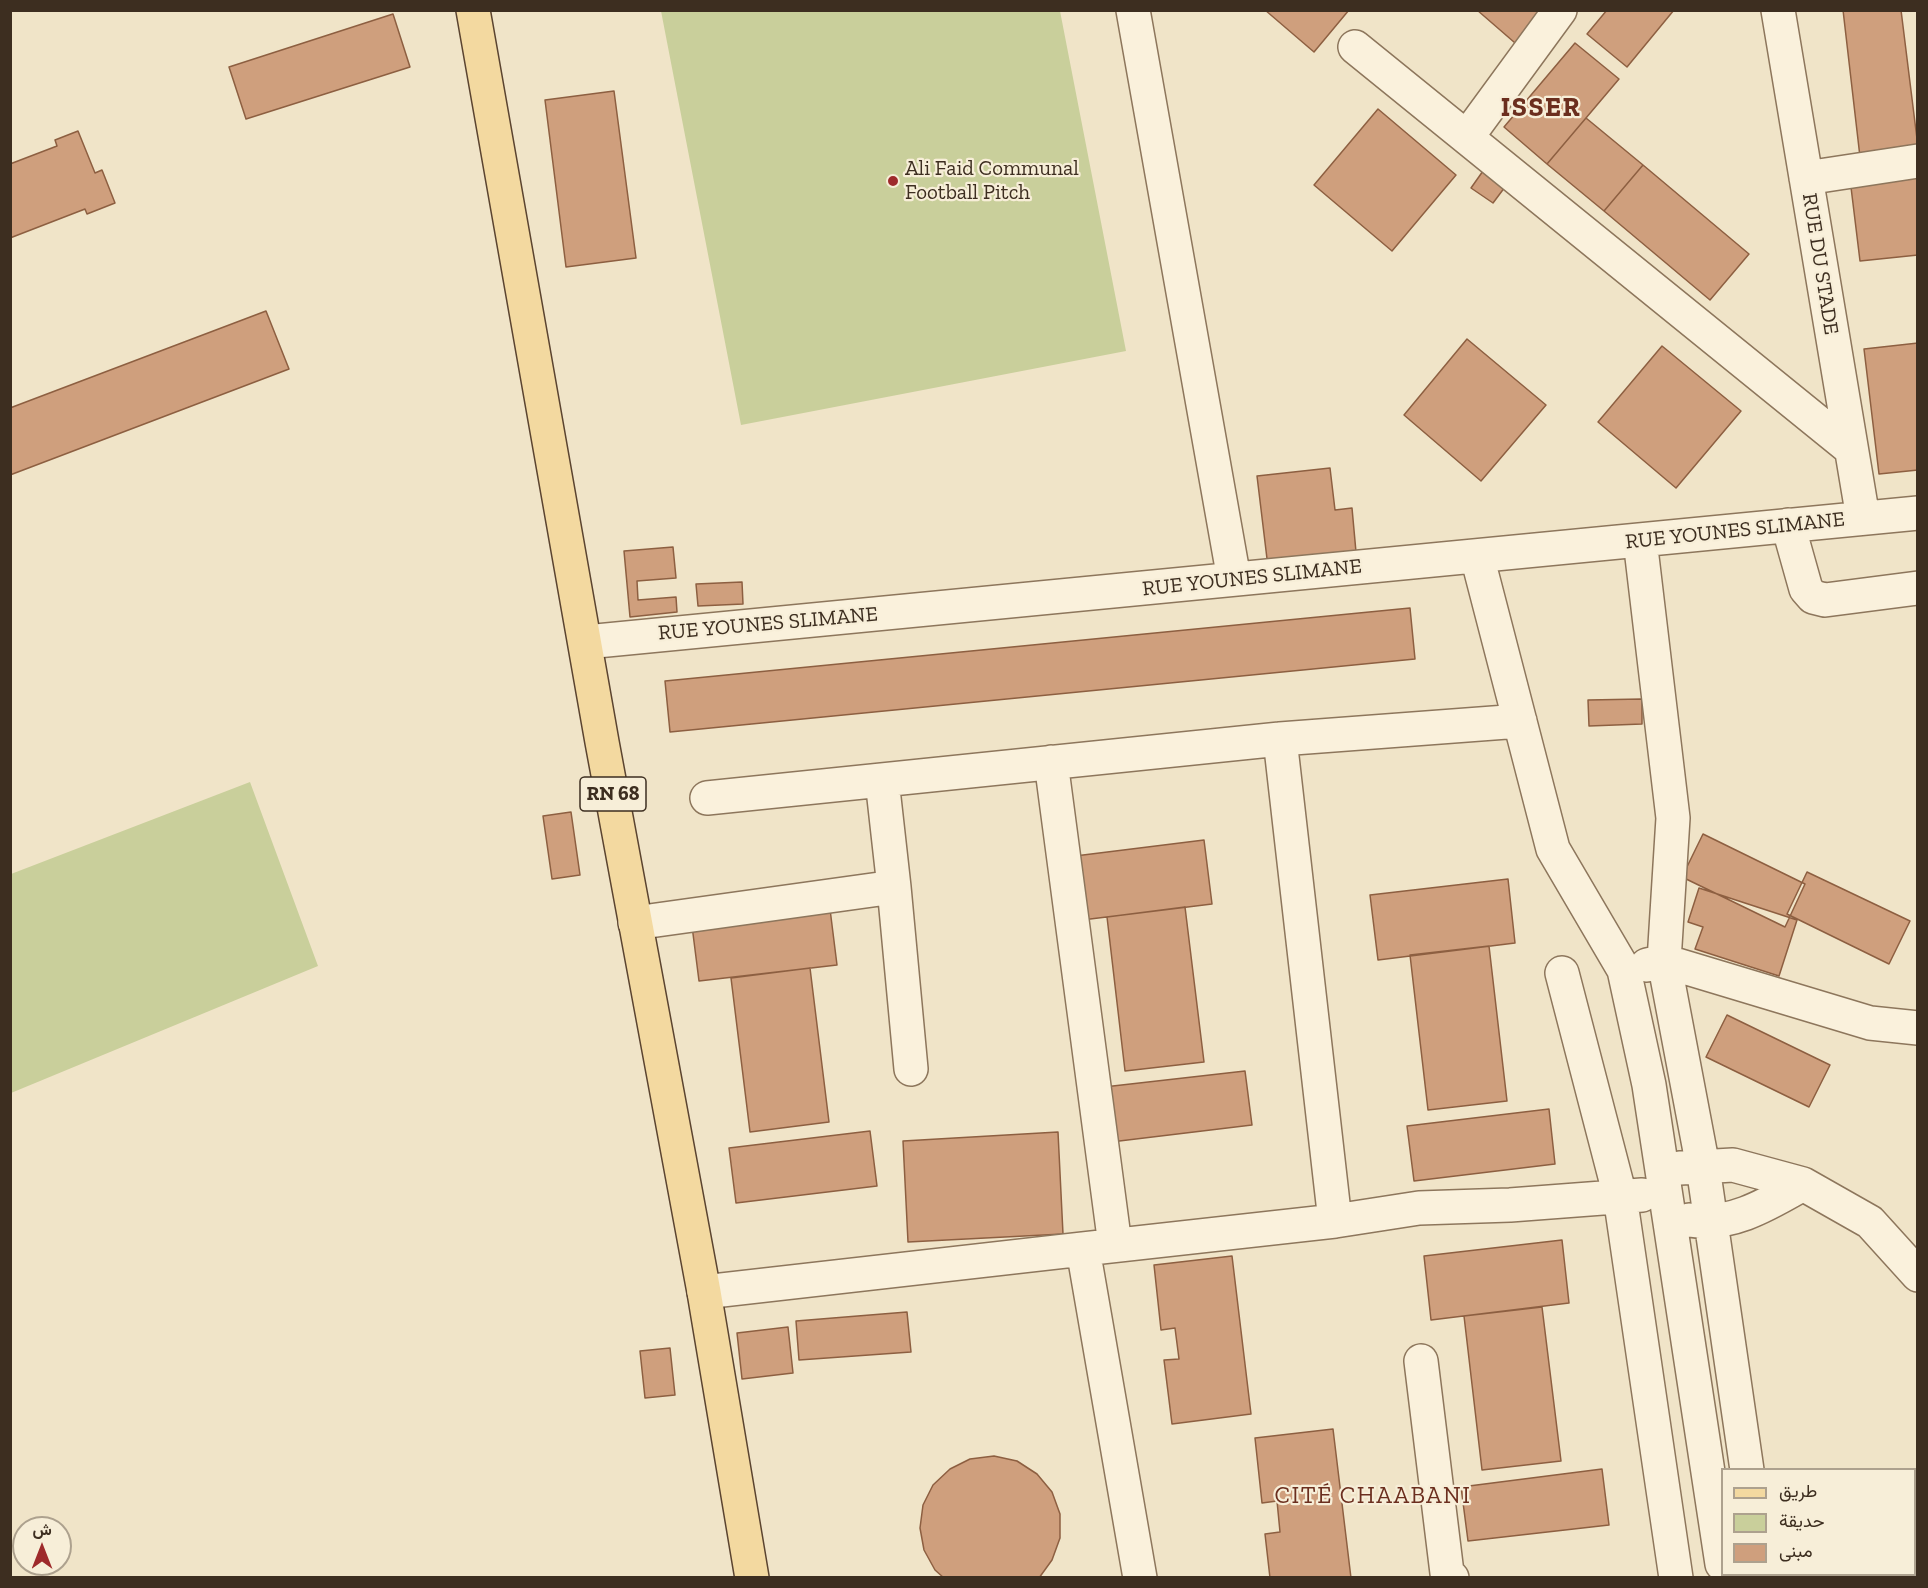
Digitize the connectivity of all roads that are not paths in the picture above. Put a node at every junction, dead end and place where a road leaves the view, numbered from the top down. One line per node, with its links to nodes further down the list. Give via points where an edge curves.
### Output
1 (473, 10): 17 (main road, RN 68)
2 (1132, 10): 15 (street)
3 (1560, 10): 6 (street)
4 (1778, 10): 8 (street, RUE DU STADE)
5 (1355, 47): 6 (street)
6 (1467, 137): 9 (street)
7 (1917, 161): 8 (street)
8 (1806, 178): 9 (street, RUE DU STADE)
9 (1851, 449): 11 (street, RUE DU STADE)
10 (1917, 513): 11 (street, RUE YOUNES SLIMANE)
11 (1863, 518): 12 (street, RUE YOUNES SLIMANE)
12 (1788, 525): 13 (street, RUE YOUNES SLIMANE); 16 (street, via 1806,589 1813,597 1825,600)
13 (1640, 540): 14 (street, RUE YOUNES SLIMANE); 25 (street, via 1673,818)
14 (1477, 556): 15 (street, RUE YOUNES SLIMANE); 18 (street)
15 (1234, 579): 17 (street, RUE YOUNES SLIMANE)
16 (1917, 588)
17 (586, 642): 24 (main road, RN 68)
18 (1520, 721): 19 (street); 26 (street, via 1553,849)
19 (1280, 740): 20 (street); 34 (street)
20 (1051, 762): 21 (street); 36 (street)
21 (882, 780): 22 (street); 23 (street)
22 (707, 798)
23 (894, 887): 24 (street); 29 (street)
24 (635, 923): 39 (main road, RN 68)
25 (1664, 961): 26 (street); 28 (street, via 1870,1023); 30 (street)
26 (1624, 970): 32 (street, via 1649,1085)
27 (1562, 973): 33 (street)
28 (1917, 1028)
29 (911, 1069)
30 (1702, 1167): 31 (street, via 1733,1165); 32 (street); 35 (street)
31 (1803, 1184): 35 (street, via 1752,1212); 38 (street, via 1870,1222)
32 (1666, 1193): 33 (street); 35 (street); 42 (street)
33 (1620, 1197): 34 (street, via 1419,1208); 46 (street)
34 (1335, 1221): 36 (street)
35 (1709, 1224): 41 (street)
36 (1114, 1245): 37 (street)
37 (1083, 1249): 39 (street); 44 (street)
38 (1917, 1275)
39 (704, 1292): 43 (main road, RN 68)
40 (1421, 1361): 45 (street, via 1447,1573)
41 (1747, 1468)
42 (1721, 1557)
43 (752, 1578)
44 (1140, 1578)
45 (1452, 1578)
46 (1676, 1578)

